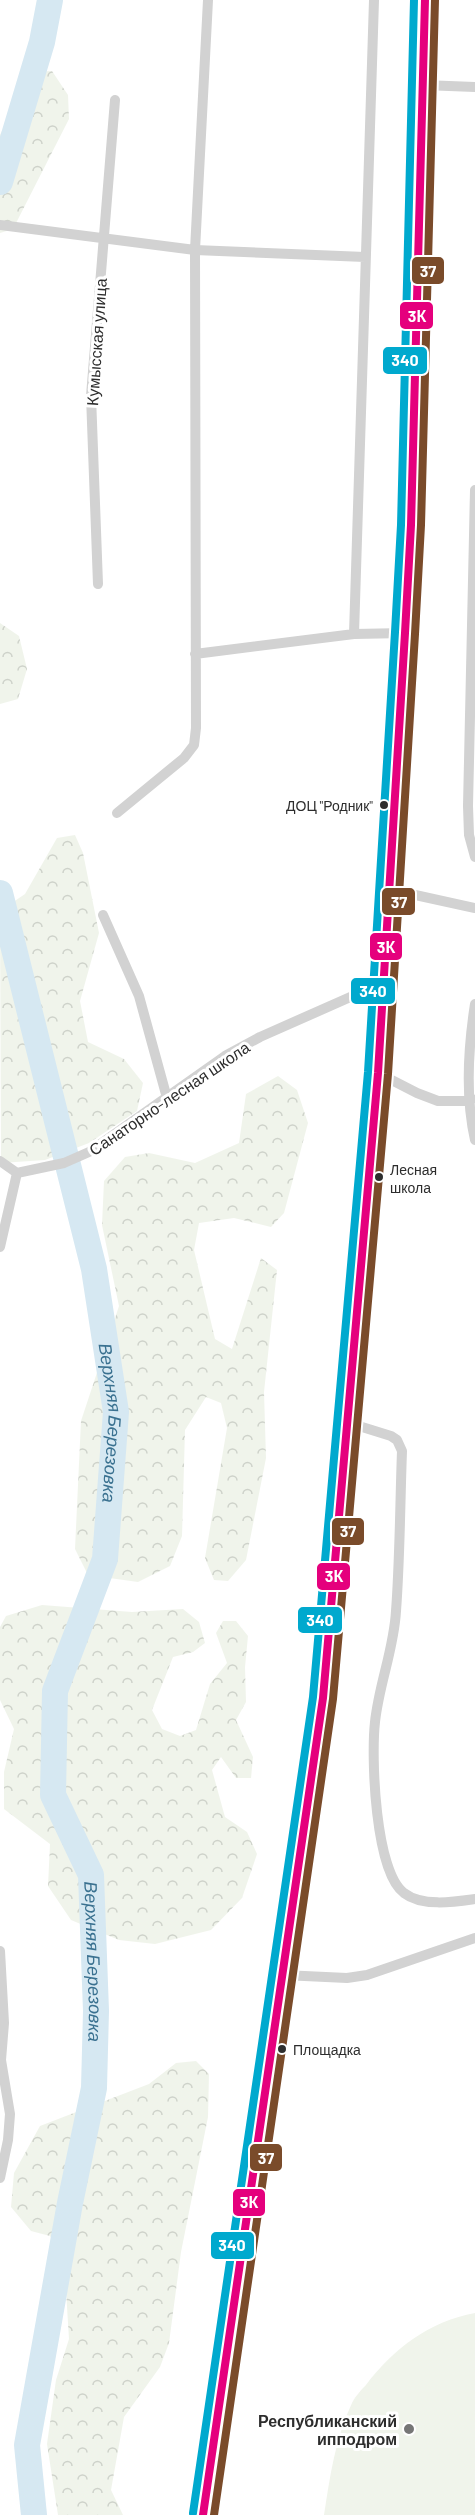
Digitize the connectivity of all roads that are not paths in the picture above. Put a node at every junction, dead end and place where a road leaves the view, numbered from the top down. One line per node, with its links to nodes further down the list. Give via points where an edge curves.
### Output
1 (208, 0): 9 (street)
2 (374, 0): 10 (street)
3 (425, 0): 4 (main road)
4 (423, 85): 5 (street); 14 (main road)
5 (475, 87)
6 (115, 100): 8 (street, Кумысская улица)
7 (0, 225): 8 (street)
8 (103, 240): 9 (street); 13 (street, Кумысская улица, via 91,396)
9 (195, 250): 10 (street); 16 (street)
10 (365, 257): 15 (street)
11 (475, 490): 12 (street)
12 (474, 560): 18 (street, via 468,806 469,835)
13 (98, 584)
14 (405, 633): 15 (street); 19 (main road)
15 (354, 634): 16 (street)
16 (195, 654): 17 (street, via 194,745 184,758)
17 (117, 813)
18 (475, 856)
19 (388, 889): 20 (street); 22 (main road)
20 (475, 908)
21 (103, 915): 25 (street, via 139,996)
22 (382, 983): 24 (main road); 25 (street, Санаторно-лесная школа, via 260,1037 225,1056)
23 (475, 1004): 26 (street, via 471,1029)
24 (378, 1073): 26 (street, via 438,1101); 32 (main road)
25 (167, 1098): 30 (street, Санаторно-лесная школа, via 89,1152 64,1163)
26 (472, 1100): 27 (street)
27 (475, 1140)
28 (0, 1161): 30 (street)
29 (0, 1172): 30 (street, Санаторно-лесная школа)
30 (17, 1173): 31 (street)
31 (0, 1247)
32 (346, 1422): 33 (street, via 391,1436 402,1451 393,1646 375,1719 373,1750 384,1855 390,1873 404,1893 424,1902); 36 (main road, via 323,1698)
33 (475, 1899)
34 (475, 1938): 36 (street, via 367,1975)
35 (0, 1951): 37 (street, via 4,2023)
36 (283, 1975): 39 (main road)
37 (1, 2061): 38 (street, via 10,2114)
38 (0, 2178)
39 (203, 2515)

